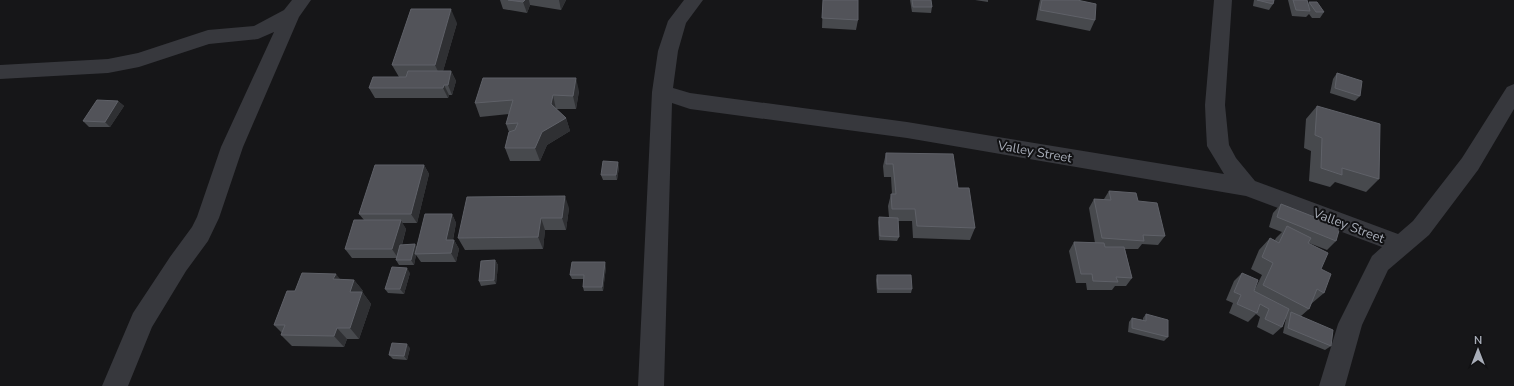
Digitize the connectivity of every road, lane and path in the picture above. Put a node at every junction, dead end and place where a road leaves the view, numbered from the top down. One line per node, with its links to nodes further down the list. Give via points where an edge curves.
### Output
1 (694, 0): 5 (street, via 677,21 668,51)
2 (1223, 0): 7 (street, via 1215,105 1218,146 1228,164)
3 (296, 8): 4 (street, via 258,32 208,37 131,62 108,66); 9 (street, via 232,147 208,218 142,321)
4 (0, 72)
5 (662, 92): 7 (street, Valley Street, via 690,101 907,130); 10 (street)
6 (1514, 92): 8 (street, via 1470,164 1421,228)
7 (1247, 187): 8 (street, Valley Street)
8 (1400, 244): 11 (street, via 1380,263 1350,324)
9 (115, 386)
10 (651, 386)
11 (1332, 386)

